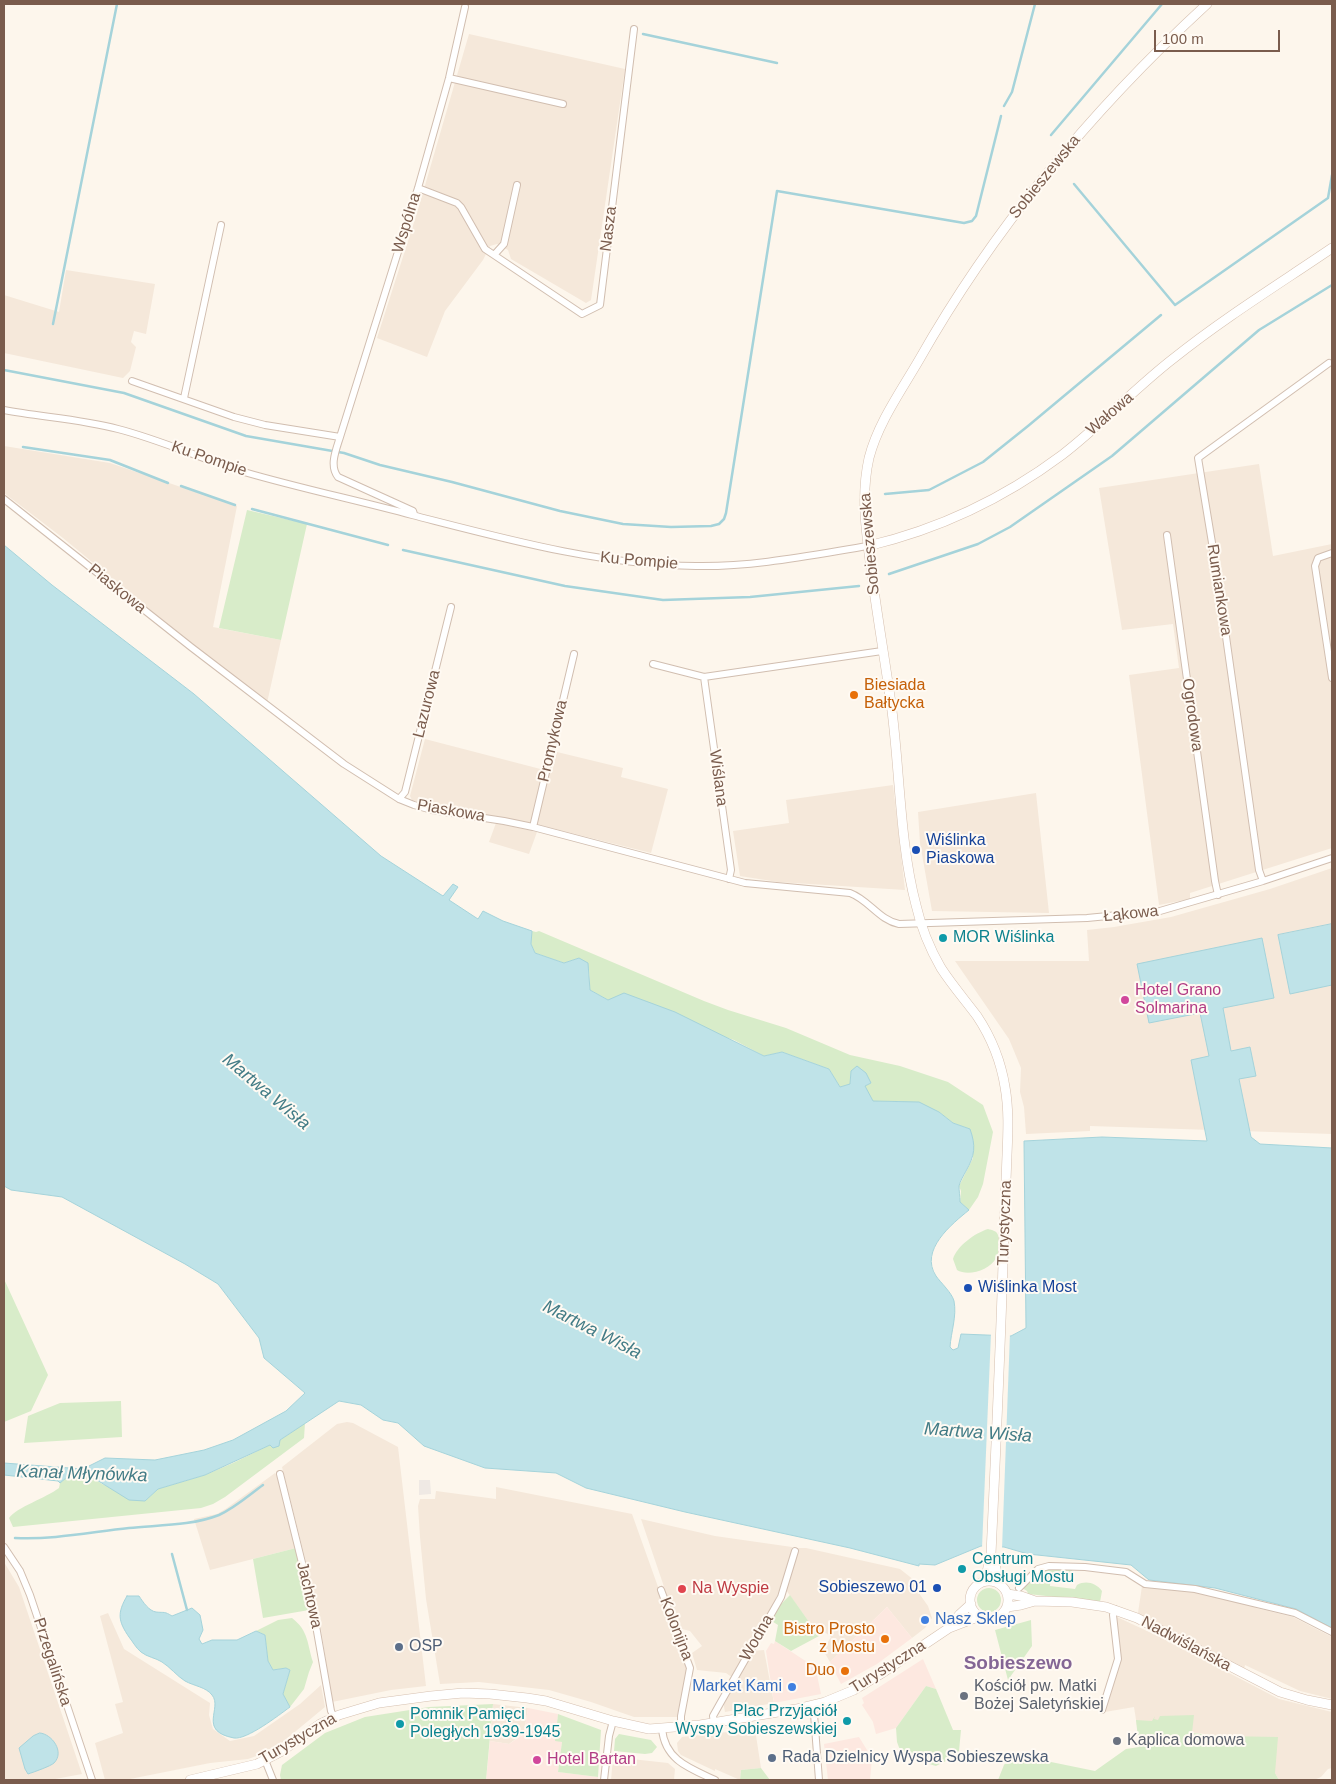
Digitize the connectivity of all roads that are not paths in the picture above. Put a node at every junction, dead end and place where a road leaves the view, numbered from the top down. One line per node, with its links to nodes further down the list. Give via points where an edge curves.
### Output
1 (1207, 4): 19 (main road, Sobieszewska, via 1116,93 1056,161 987,253 928,343 885,417 872,450 864,492)
2 (465, 7): 4 (street, Wspólna)
3 (634, 29): 10 (street, Nasza, via 600,305 582,314)
4 (449, 78): 5 (street); 7 (street, Wspólna)
5 (563, 104)
6 (517, 185): 10 (street, via 504,244)
7 (418, 188): 10 (street, Nasza, via 462,206 485,249); 15 (street, Wspólna)
8 (221, 225): 13 (street)
9 (1332, 248): 19 (main road, Wałowa, via 1172,359 1087,435 1035,474 944,523)
10 (494, 255)
11 (1329, 363): 31 (street, Rumiankowa, via 1198,458 1259,870)
12 (132, 381): 13 (street)
13 (184, 398): 15 (street, via 234,417)
14 (4, 410): 17 (street, Ku Pompie, via 115,428 244,472)
15 (339, 440): 17 (street, Ku Pompie, via 334,473 413,511)
16 (4, 499): 27 (street, Piaskowa, via 337,759)
17 (414, 515): 19 (street, Ku Pompie, via 585,556 648,563 737,565)
18 (1167, 535): 32 (street, Ogrodowa)
19 (868, 546): 22 (main road, Sobieszewska)
20 (1332, 552): 26 (street, via 1318,558 1315,566)
21 (451, 607): 27 (street, Lazurowa, via 405,792)
22 (882, 651): 25 (street); 33 (main road, Sobieszewska, via 892,708 909,872)
23 (574, 654): 28 (street, Promykowa)
24 (653, 664): 25 (street)
25 (704, 677): 30 (street, Wiślana)
26 (1332, 678)
27 (399, 799): 28 (street, Piaskowa, via 446,813)
28 (532, 827): 30 (street, Piaskowa)
29 (1332, 858): 31 (street, Łąkowa)
30 (730, 879): 33 (street, Piaskowa, via 850,893 863,899 889,921)
31 (1264, 881): 32 (street, Łąkowa)
32 (1218, 895): 33 (street, Łąkowa, via 1160,911 1112,916)
33 (921, 923): 34 (main road, Sobieszewska, via 942,970 977,1017 992,1044 1004,1081)
34 (1008, 1116): 38 (main road, Turystyczna)
35 (280, 1474): 54 (street, Jachtowa, via 312,1603)
36 (4, 1547): 60 (street, Przegalińska, via 20,1571 30,1595)
37 (795, 1552): 56 (street, Wodna, via 781,1596 713,1716)
38 (991, 1553): 39 (main road); 40 (main road)
39 (985, 1581): 40 (main road); 45 (main road, via 974,1589)
40 (998, 1583): 43 (main road)
41 (1019, 1588): 50 (street, via 1038,1569 1049,1566 1126,1572 1145,1584 1202,1590 1295,1613)
42 (661, 1590): 57 (street, Kolonijna, via 690,1668)
43 (1007, 1594): 44 (main road, Nadwiślańska); 46 (main road)
44 (1035, 1601): 46 (main road, Nadwiślańska); 47 (main road, Nadwiślańska)
45 (971, 1604): 48 (main road); 49 (main road, Turystyczna)
46 (1007, 1607): 48 (main road, via 998,1616)
47 (1114, 1609): 51 (main road, Nadwiślańska, via 1280,1692); 53 (street, via 1118,1659)
48 (980, 1616): 49 (main road, Turystyczna)
49 (949, 1628): 52 (main road, Turystyczna, via 864,1684)
50 (1332, 1632)
51 (1332, 1705)
52 (812, 1706): 56 (main road, Turystyczna); 65 (street)
53 (1102, 1710)
54 (334, 1717): 55 (main road, Turystyczna, via 362,1707 463,1693 536,1699); 59 (main road, Turystyczna)
55 (614, 1721): 58 (main road, Turystyczna, via 649,1729); 63 (street)
56 (714, 1723): 57 (main road, Turystyczna)
57 (681, 1727): 58 (main road, Turystyczna)
58 (662, 1728): 64 (street, via 665,1745 677,1760)
59 (265, 1760): 61 (main road, Turystyczna, via 245,1768); 62 (street)
60 (92, 1780)
61 (190, 1780)
62 (273, 1780)
63 (604, 1780)
64 (715, 1780)
65 (819, 1780)

